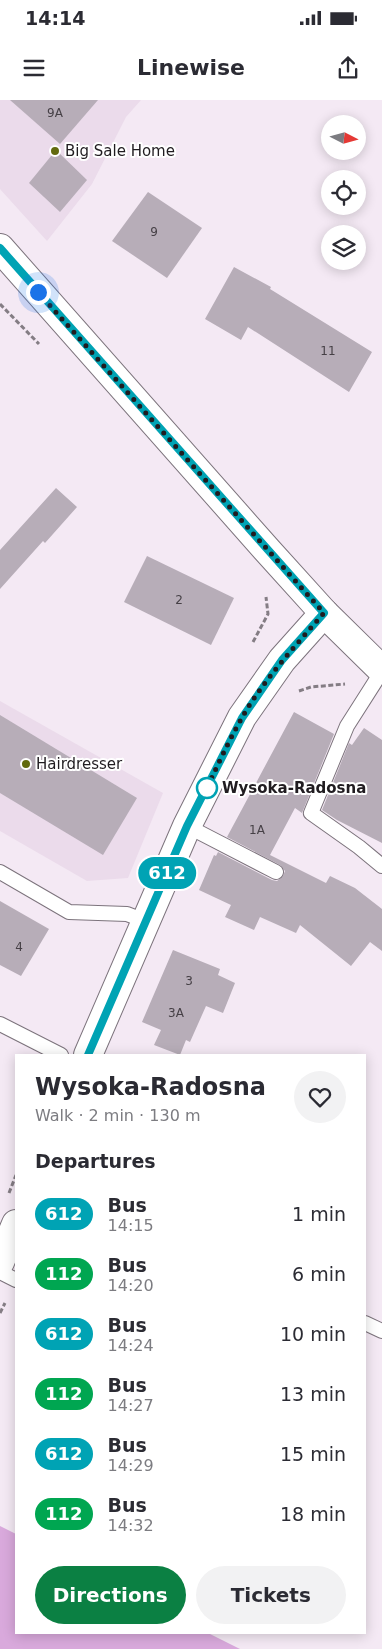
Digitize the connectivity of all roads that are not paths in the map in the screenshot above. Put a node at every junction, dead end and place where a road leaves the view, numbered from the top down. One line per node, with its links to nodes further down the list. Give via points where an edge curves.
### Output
1 (0, 248): 2 (street)
2 (324, 613): 3 (street); 4 (street, via 282,660 247,709)
3 (378, 677): 5 (lane, via 347,726 311,813)
4 (187, 826): 7 (lane); 8 (street)
5 (382, 866)
6 (0, 872): 8 (lane, via 69,912 128,914)
7 (276, 872)
8 (145, 921): 11 (street)
9 (0, 1024): 10 (lane)
10 (59, 1054)
11 (88, 1054)
12 (15, 1226): 13 (street)
13 (0, 1262)
14 (0, 1272): 15 (lane)
15 (15, 1280)
16 (366, 1323): 17 (lane)
17 (382, 1331)

